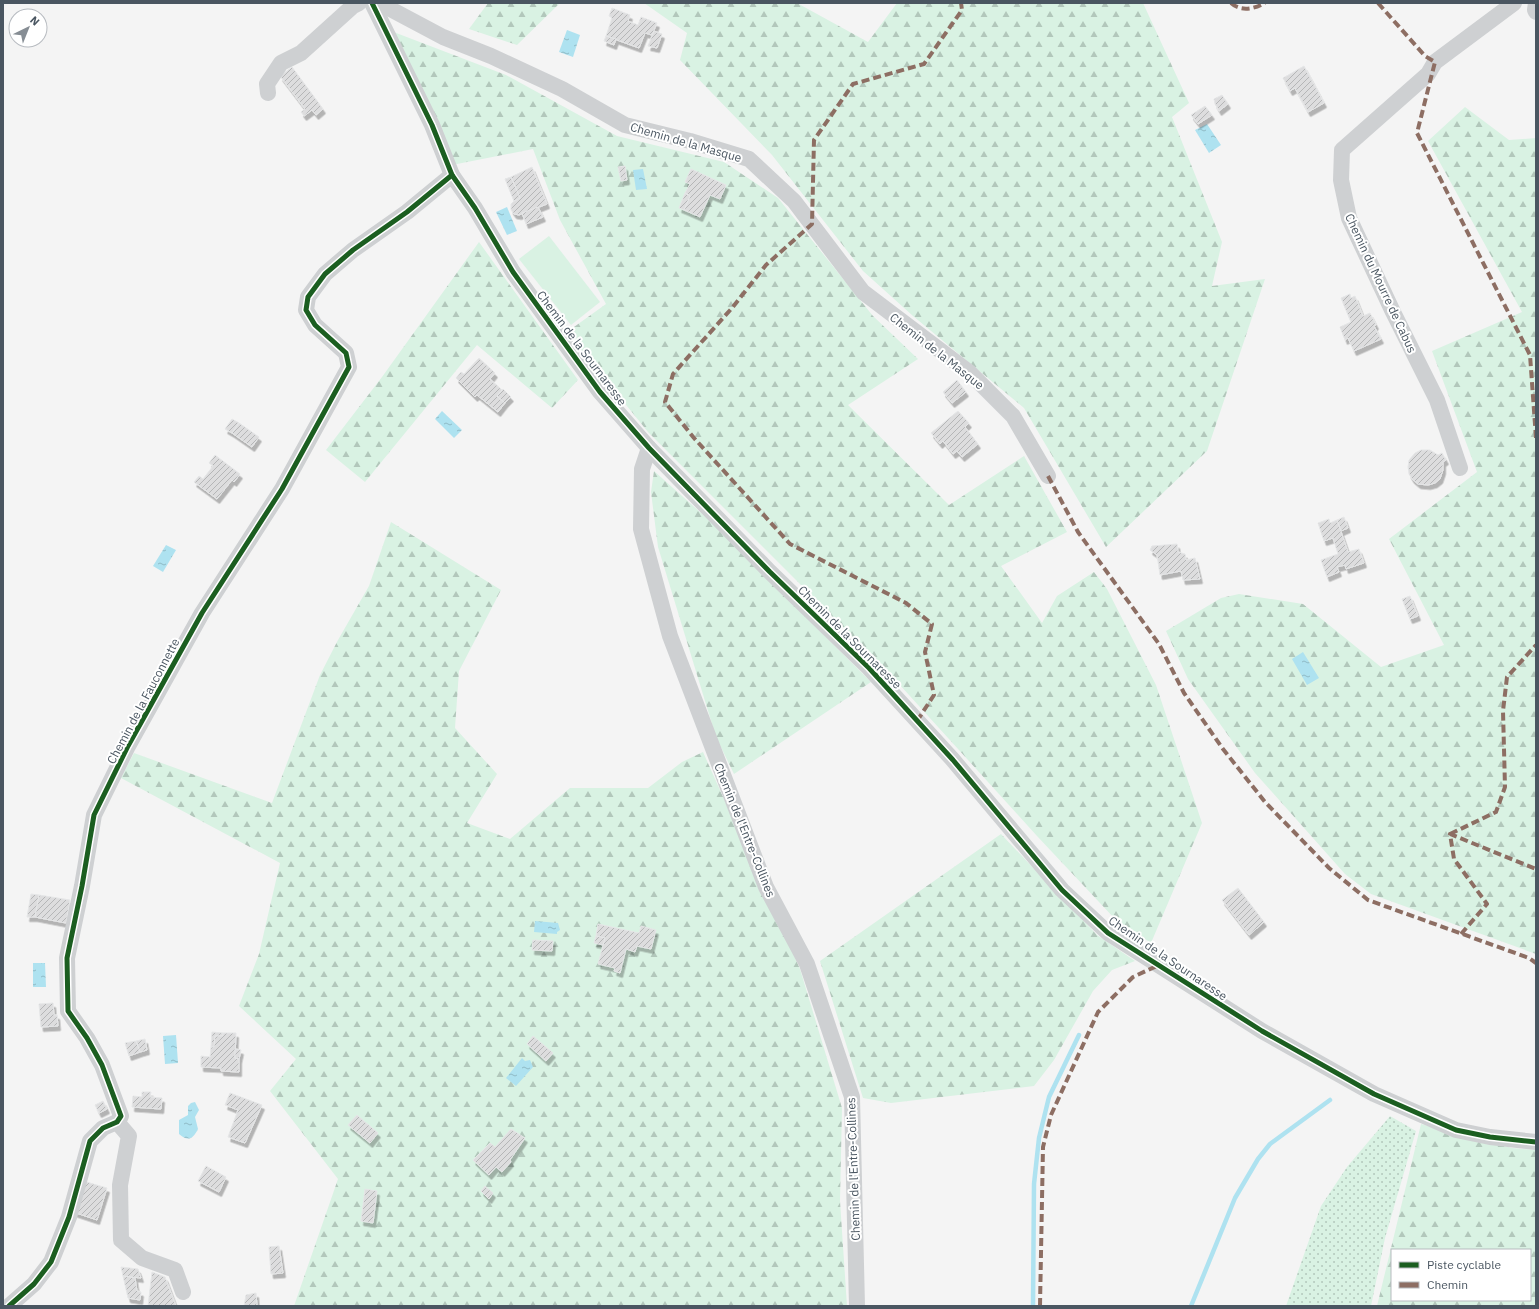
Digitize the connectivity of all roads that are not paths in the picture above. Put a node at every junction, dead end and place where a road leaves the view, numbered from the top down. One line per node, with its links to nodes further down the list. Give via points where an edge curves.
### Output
1 (359, 3): 7 (street, via 301,53 282,63 267,84)
2 (372, 3): 8 (street, Chemin de la Sournaresse, via 432,125)
3 (379, 3): 11 (street, Chemin de la Masque, via 443,37 562,89 625,125 749,159 794,201 863,292 970,373 1013,416)
4 (1514, 3): 10 (street, Chemin du Mourre de Cabus, via 1435,62 1428,74 1342,150 1341,180 1349,218 1437,400)
5 (1536, 3): 6 (street)
6 (1536, 12)
7 (268, 93)
8 (452, 175): 9 (street, Chemin de la Sournaresse, via 513,272 570,351 600,392); 12 (street, Chemin de la Fauconnette, via 407,212 353,250 325,274 308,297 306,310 315,325 346,353 349,367 282,489 202,613 128,746 94,815 67,958 68,1011 102,1065 120,1116)
9 (649, 448): 13 (street, Chemin de la Sournaresse, via 770,572 869,668 953,760 1062,890 1108,933 1262,1031 1374,1094 1456,1130); 16 (street, Chemin de l'Entre-Collines, via 642,469 641,529 670,636 766,887 807,964 852,1097)
10 (1460, 468)
11 (1048, 476)
12 (117, 1122): 14 (street, via 129,1136 120,1185 120,1240 142,1258 175,1270); 15 (street, via 103,1128 90,1141 69,1217 51,1262 34,1284)
13 (1536, 1142)
14 (183, 1292)
15 (9, 1306)
16 (857, 1306)

